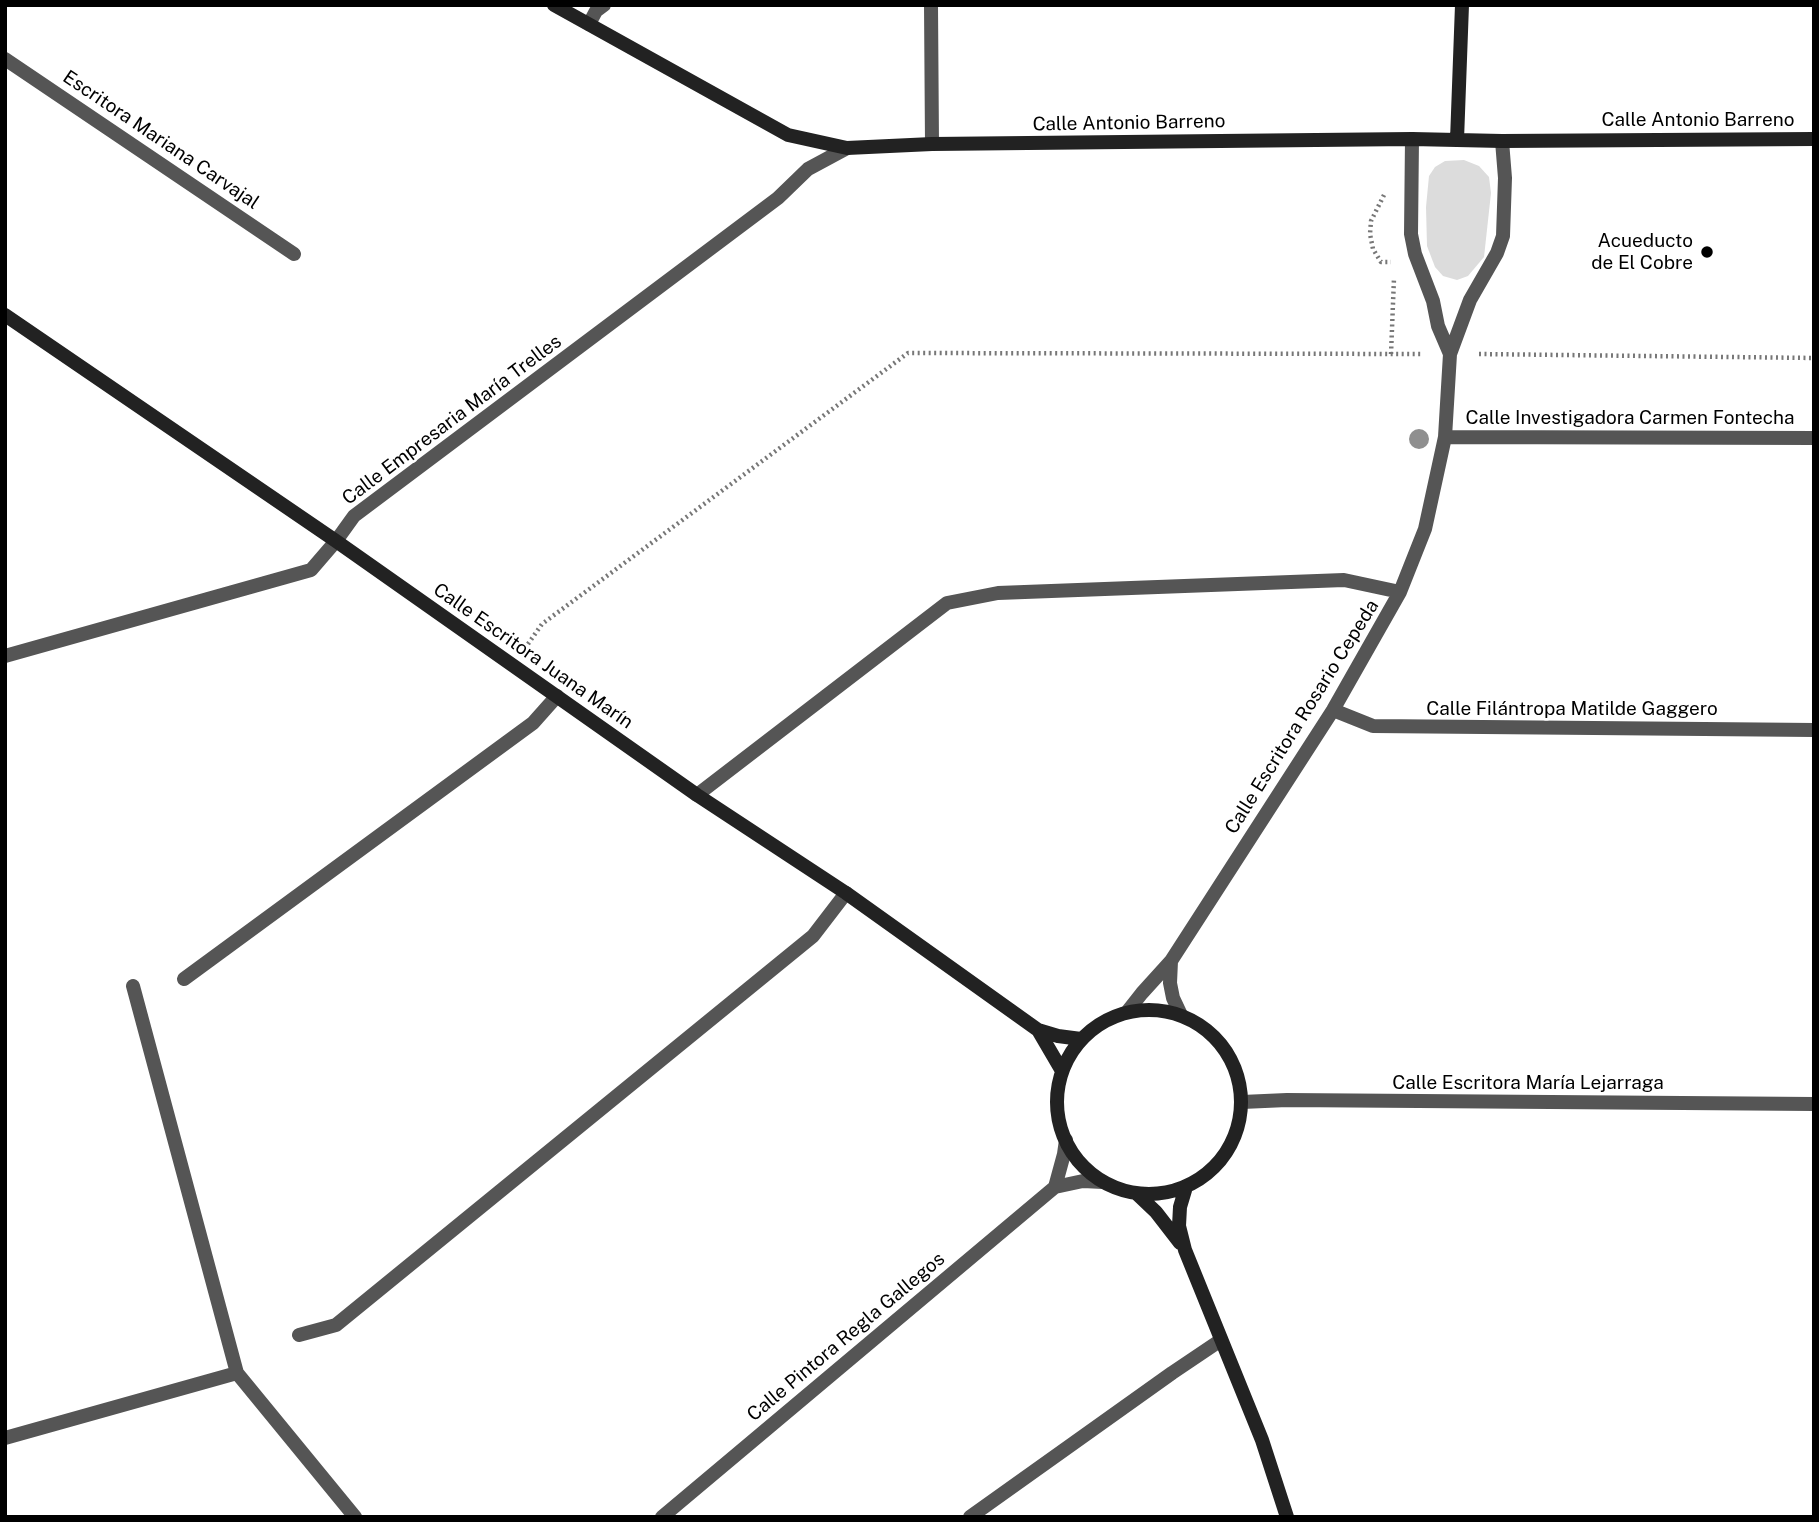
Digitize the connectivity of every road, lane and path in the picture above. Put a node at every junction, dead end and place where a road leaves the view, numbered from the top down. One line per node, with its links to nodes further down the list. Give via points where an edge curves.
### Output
1 (554, 5): 5 (street, Calle Antonio Barreno)
2 (604, 5): 5 (street)
3 (931, 5): 11 (street)
4 (1462, 5): 9 (street)
5 (589, 24): 12 (street, Calle Antonio Barreno, via 788,135)
6 (5, 59): 13 (street, Escritora Mariana Carvajal)
7 (1412, 139): 9 (street, Calle Antonio Barreno); 11 (street, Calle Antonio Barreno); 15 (street, via 1411,234)
8 (1814, 139): 10 (street, Calle Antonio Barreno)
9 (1457, 140): 10 (street, Calle Antonio Barreno)
10 (1502, 141): 15 (street, via 1506,178 1503,236 1470,300)
11 (932, 144): 12 (street, Calle Antonio Barreno)
12 (846, 148): 19 (street, Calle Empresaria María Trelles, via 808,169 778,198 354,516)
13 (294, 254)
14 (5, 315): 19 (street, Calle Escritora Juana Marín)
15 (1450, 354): 16 (path); 17 (street, Calle Escritora Rosario Cepeda); 22 (path, via 908,353 542,624)
16 (1814, 358)
17 (1445, 437): 18 (street, Calle Investigadora Carmen Fontecha); 20 (street, Calle Escritora Rosario Cepeda, via 1425,529)
18 (1814, 438)
19 (336, 541): 21 (street, Calle Empresaria María Trelles, via 311,570); 22 (street, Calle Escritora Juana Marín)
20 (1401, 592): 24 (street, Calle Escritora Rosario Cepeda); 26 (street, via 1344,580 998,593 947,603)
21 (5, 656)
22 (513, 665): 23 (street, Calle Escritora Juana Marín)
23 (557, 696): 26 (street, Calle Escritora Juana Marín); 29 (street, via 533,723)
24 (1333, 710): 25 (street, Calle Filántropa Matilde Gaggero, via 1373,726); 28 (street, Calle Escritora Rosario Cepeda)
25 (1814, 730)
26 (697, 795): 27 (street, Calle Escritora Juana Marín)
27 (846, 893): 33 (street, Calle Escritora Juana Marín); 44 (street, via 813,936 336,1325)
28 (1171, 961): 31 (street, Calle Escritora Rosario Cepeda); 32 (street, via 1170,983)
29 (184, 979)
30 (133, 986): 46 (street)
31 (1127, 1012): 32 (street); 34 (street)
32 (1181, 1015): 36 (street, via 1198,1023 1225,1049 1237,1074)
33 (1038, 1030): 34 (street); 35 (street)
34 (1081, 1039): 35 (street)
35 (1062, 1071): 38 (street, via 1057,1111)
36 (1242, 1102): 37 (street, Calle Escritora María Lejarraga); 41 (street, via 1232,1144 1204,1177)
37 (1814, 1104)
38 (1066, 1140): 39 (street, via 1082,1165); 40 (street)
39 (1103, 1182): 40 (street); 42 (street)
40 (1055, 1187): 49 (street, Calle Pintora Regla Gallegos)
41 (1186, 1187): 42 (street, via 1165,1194); 43 (street, via 1179,1226)
42 (1136, 1194): 43 (street)
43 (1185, 1250): 45 (street)
44 (299, 1335)
45 (1222, 1340): 50 (street); 51 (street)
46 (237, 1373): 47 (street); 48 (street)
47 (5, 1437)
48 (355, 1517)
49 (662, 1517)
50 (970, 1517)
51 (1287, 1517)

